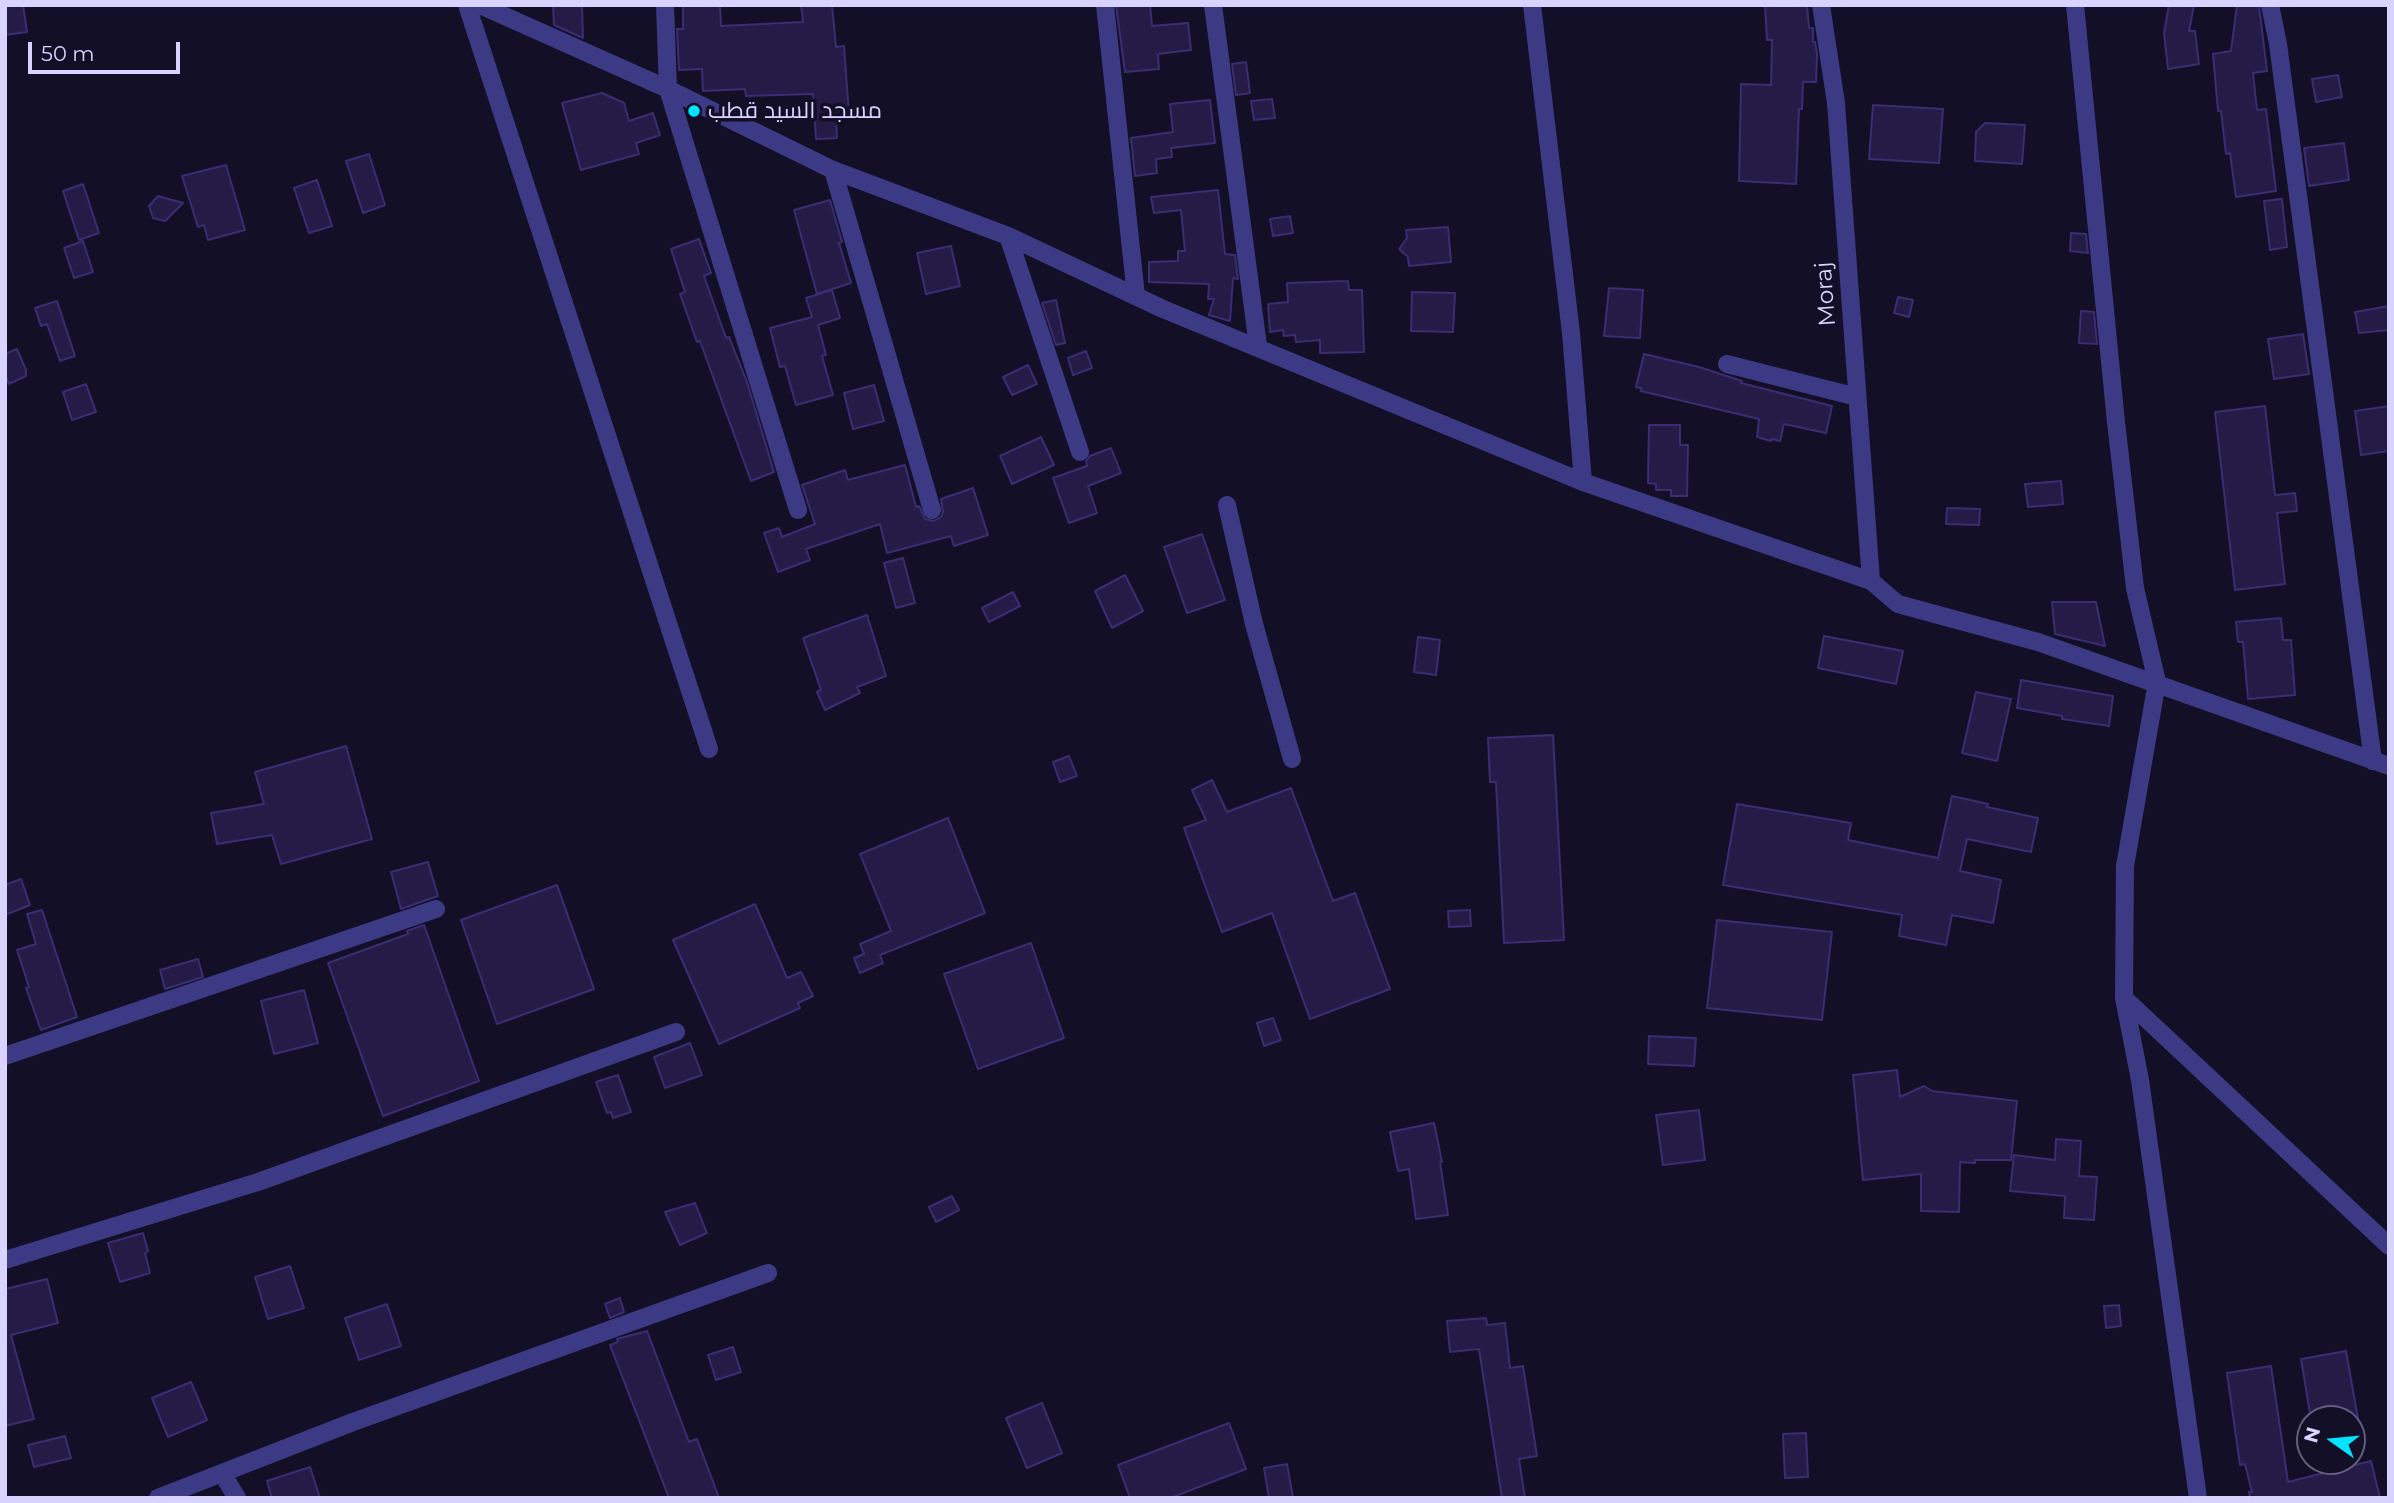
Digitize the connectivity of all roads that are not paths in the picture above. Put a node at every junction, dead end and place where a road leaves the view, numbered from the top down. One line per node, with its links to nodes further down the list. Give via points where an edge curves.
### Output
1 (467, 5): 24 (street)
2 (480, 5): 10 (street)
3 (665, 5): 10 (street)
4 (1105, 5): 13 (street)
5 (1213, 5): 14 (street)
6 (1532, 5): 18 (street)
7 (1821, 5): 16 (street, Moraj, via 1836,103)
8 (2076, 5): 23 (street, via 2116,422 2136,588)
9 (2270, 5): 26 (street)
10 (668, 89): 11 (street); 20 (street)
11 (833, 170): 12 (street); 21 (street)
12 (1008, 236): 13 (street); 17 (street)
13 (1136, 296): 14 (street)
14 (1258, 346): 18 (street)
15 (1727, 364): 16 (street)
16 (1857, 397): 22 (street, Moraj)
17 (1080, 452)
18 (1583, 482): 22 (street)
19 (1227, 505): 25 (street, via 1254,624)
20 (798, 510)
21 (932, 510)
22 (1871, 581): 23 (street, via 1898,604 2038,642)
23 (2157, 682): 26 (street); 28 (street, via 2125,866)
24 (709, 749)
25 (1293, 759)
26 (2381, 763)
27 (436, 909): 30 (street)
28 (2124, 998): 31 (street); 37 (street, via 2140,1080)
29 (676, 1032): 32 (street, via 258,1182)
30 (5, 1056)
31 (2389, 1246)
32 (5, 1260)
33 (768, 1273): 34 (street)
34 (222, 1473): 35 (street); 36 (street)
35 (158, 1498)
36 (237, 1498)
37 (2198, 1498)

